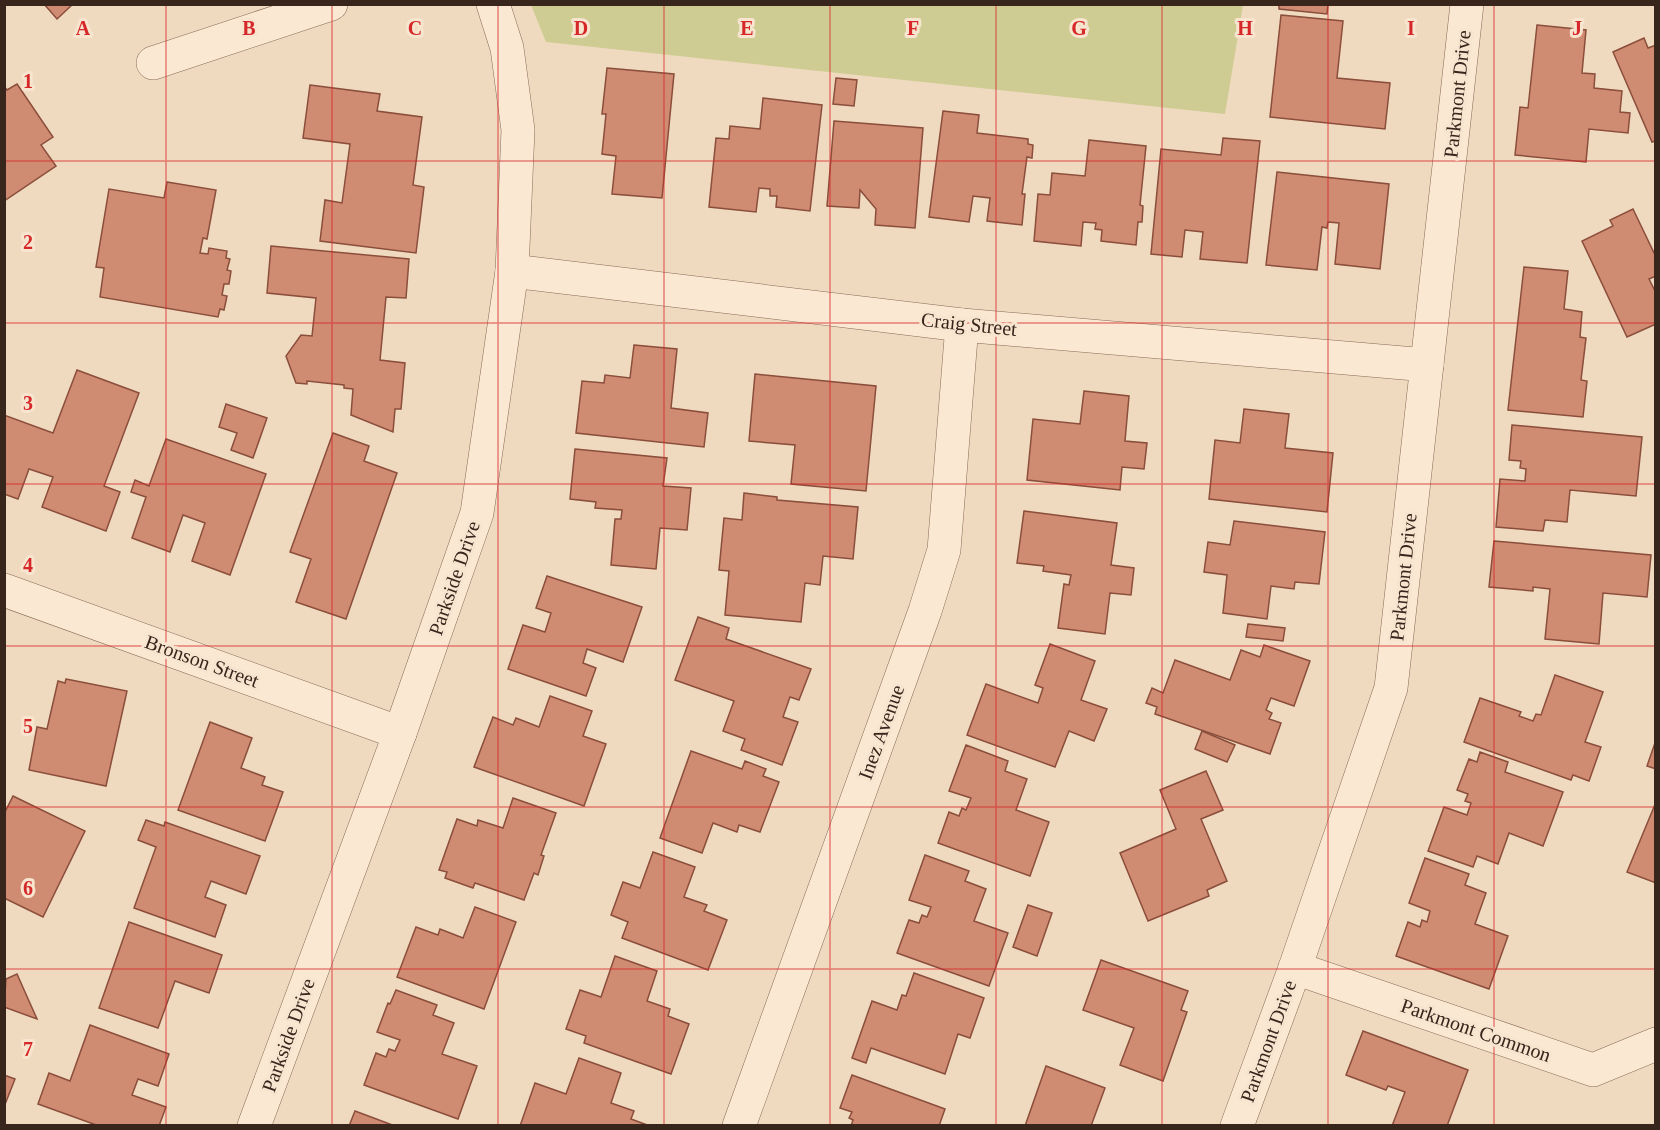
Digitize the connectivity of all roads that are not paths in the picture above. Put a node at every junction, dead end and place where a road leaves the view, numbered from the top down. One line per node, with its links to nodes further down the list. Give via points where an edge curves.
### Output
1 (331, 4): 4 (street)
2 (492, 4): 5 (street, Parkside Drive, via 507,48 518,130)
3 (1467, 4): 7 (street, Parkmont Drive)
4 (153, 63)
5 (512, 271): 6 (street, Craig Street); 9 (street, Parkside Drive, via 477,513)
6 (962, 325): 7 (street, Craig Street); 13 (street, Inez Avenue, via 944,550)
7 (1427, 365): 10 (street, Parkmont Drive, via 1391,688)
8 (4, 590): 9 (street, Bronson Street)
9 (400, 733): 12 (street, Parkside Drive)
10 (1295, 968): 11 (street, Parkmont Common, via 1593,1070); 14 (street, Parkmont Drive)
11 (1656, 1044)
12 (254, 1125)
13 (739, 1125)
14 (1237, 1125)

